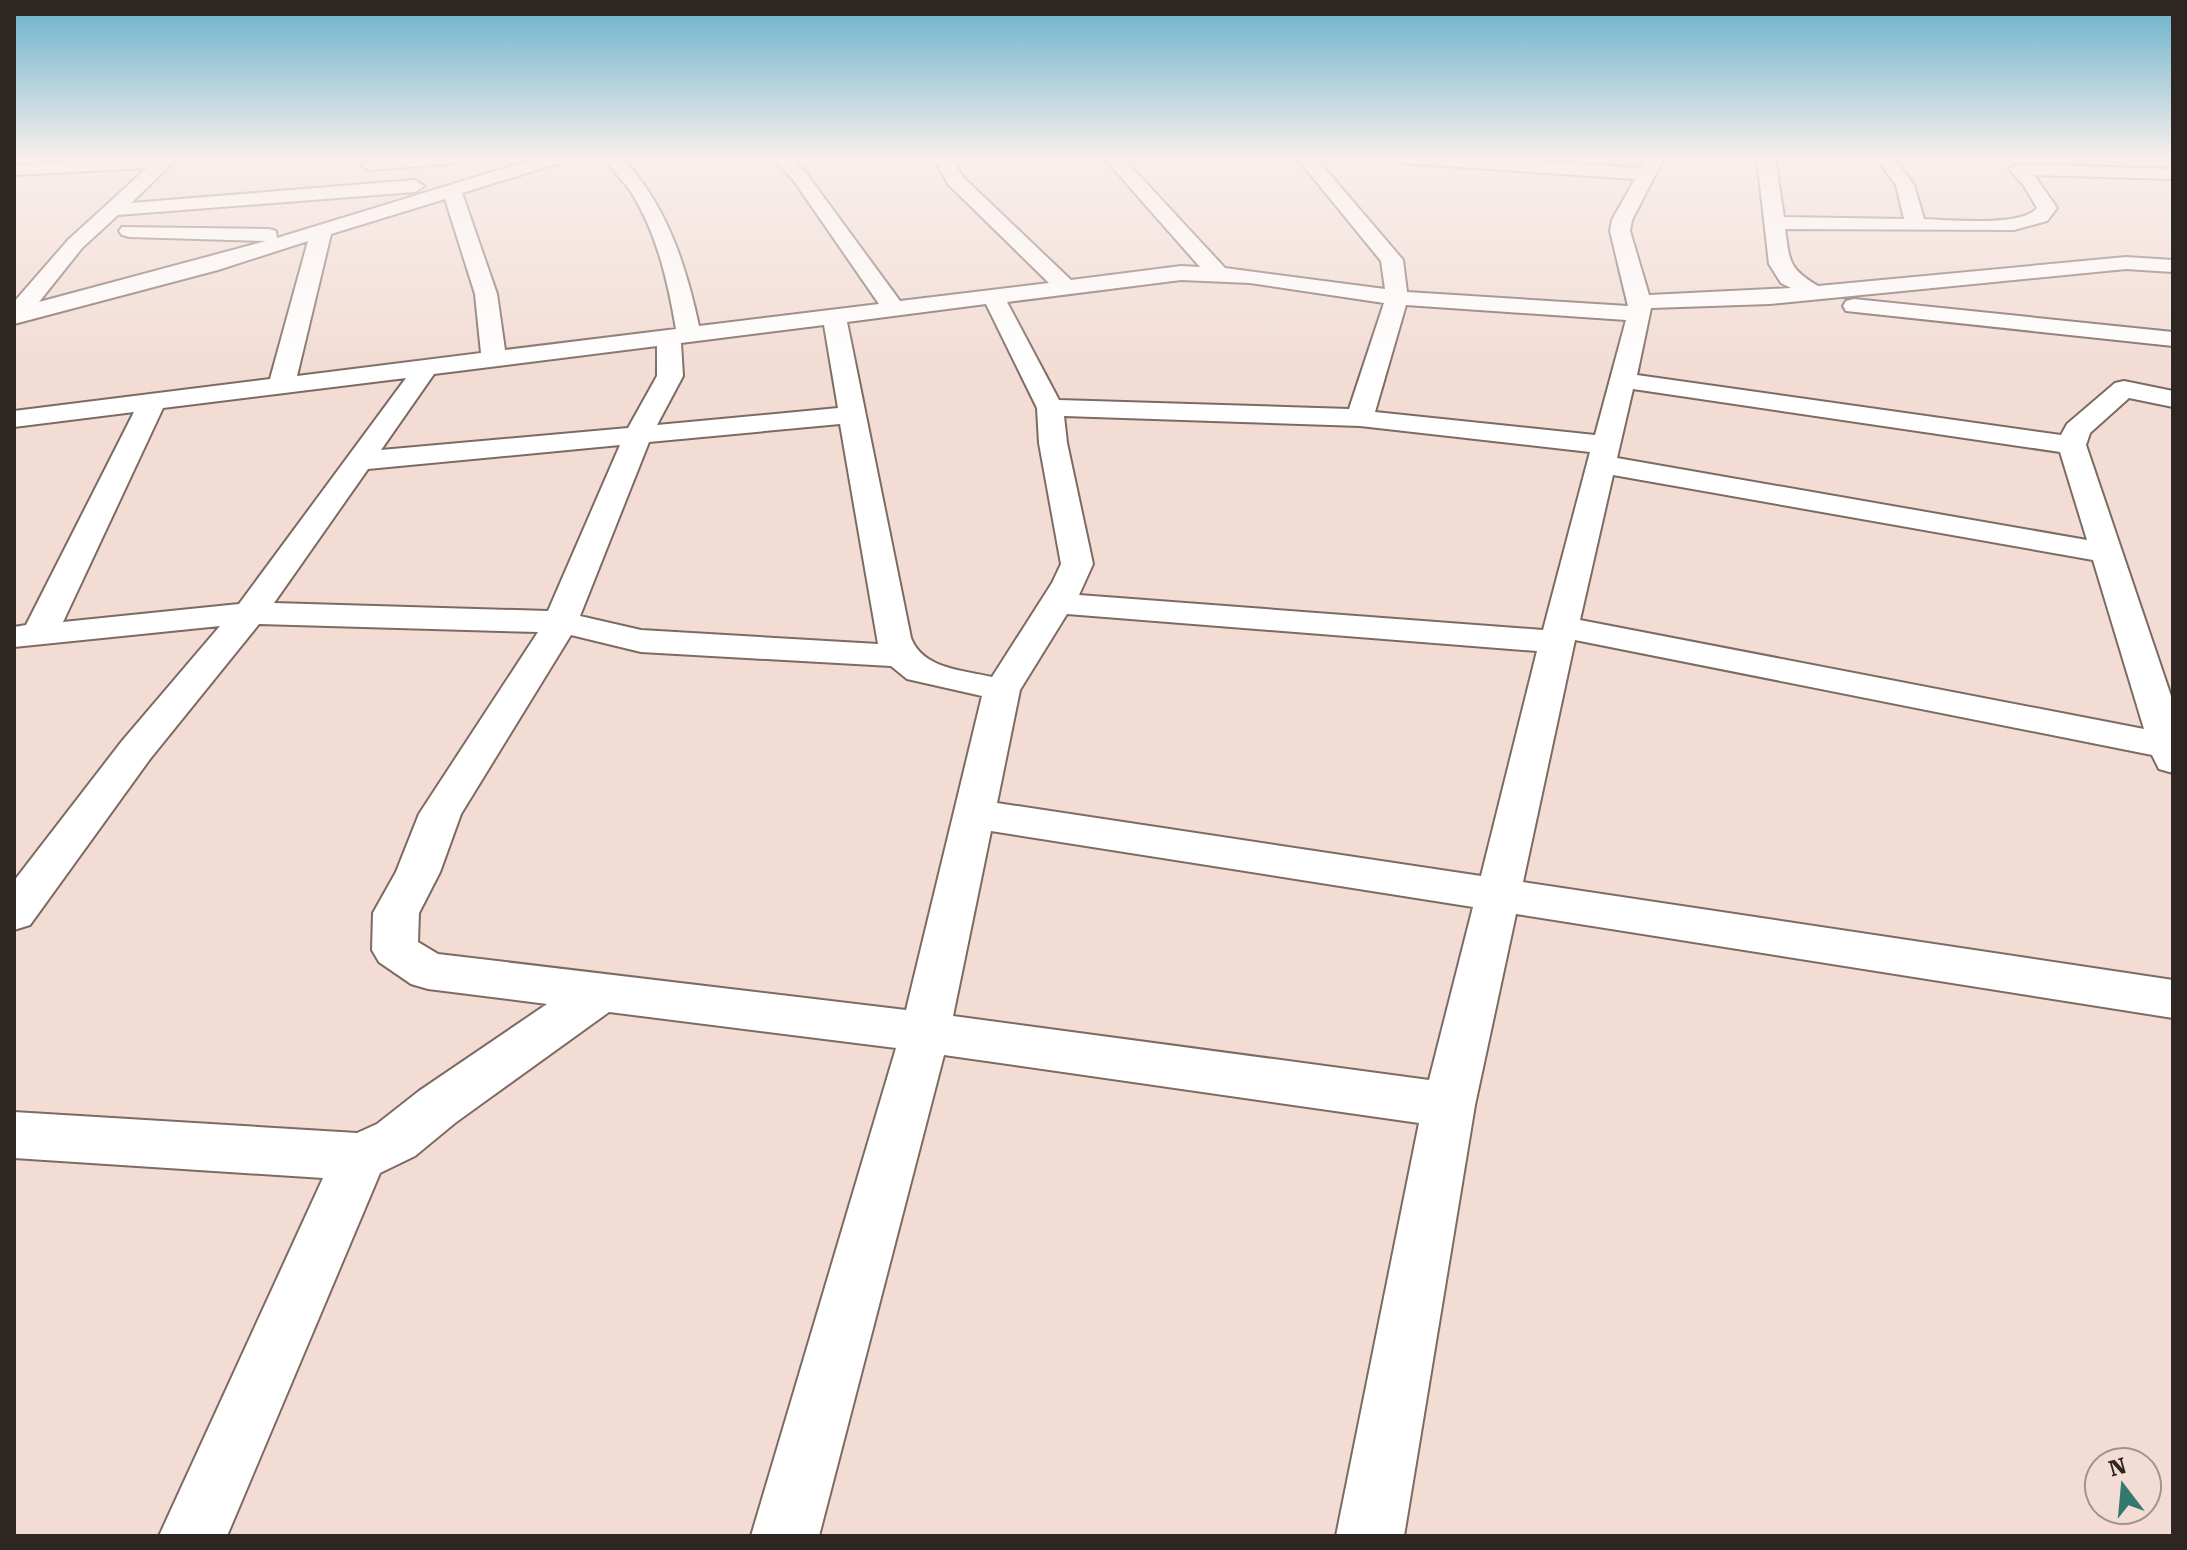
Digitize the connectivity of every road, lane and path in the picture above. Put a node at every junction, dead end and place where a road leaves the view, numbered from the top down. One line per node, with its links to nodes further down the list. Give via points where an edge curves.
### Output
1 (90, 230): 23 (street)
2 (150, 230): 12 (street)
3 (325, 230): 12 (street)
4 (473, 230): 27 (street)
5 (657, 230): 25 (street, via 677,274)
6 (838, 230): 20 (street)
7 (1007, 230): 15 (street)
8 (1178, 230): 14 (street)
9 (1367, 230): 19 (street, via 1392,260)
10 (1620, 230): 21 (street)
11 (1775, 230): 16 (street, via 1784,273)
12 (313, 234): 23 (street); 30 (street)
13 (2173, 266): 16 (street, via 2126,263)
14 (1217, 273): 15 (street); 19 (street)
15 (1067, 288): 17 (street)
16 (1813, 292): 18 (street)
17 (993, 296): 20 (street); 34 (street)
18 (1770, 297): 21 (street); 24 (street)
19 (1397, 298): 21 (street); 36 (street)
20 (893, 308): 22 (street)
21 (1640, 308): 29 (street)
22 (834, 315): 25 (street); 35 (street)
23 (15, 316)
24 (2126, 334): 26 (street); 31 (street)
25 (679, 335): 27 (street); 38 (street, via 671,343 670,376)
26 (2173, 339)
27 (494, 357): 28 (street)
28 (428, 365): 30 (street); 41 (street)
29 (1621, 380): 39 (street); 40 (street)
30 (282, 384): 33 (street)
31 (2124, 389): 32 (street); 39 (street, via 2077,430)
32 (2173, 399)
33 (153, 401): 37 (street); 46 (street)
34 (1050, 408): 36 (street); 43 (street, via 1077,564)
35 (853, 415): 38 (street); 48 (street)
36 (1360, 418): 40 (street)
37 (14, 419)
38 (639, 433): 41 (street); 45 (street)
39 (2072, 445): 42 (street)
40 (1604, 455): 42 (street); 47 (street)
41 (359, 461): 44 (street)
42 (2106, 553): 50 (street)
43 (1057, 603): 47 (street); 49 (street)
44 (250, 613): 45 (street); 46 (street); 53 (street, via 136,750)
45 (561, 622): 48 (street, via 641,641); 54 (street, via 440,814 396,913 395,950 428,971)
46 (27, 635)
47 (1559, 635): 50 (street); 52 (street)
48 (900, 656): 49 (street, via 920,671)
49 (1002, 690): 51 (street)
50 (2171, 753)
51 (974, 814): 52 (street); 56 (street)
52 (1497, 893): 55 (street); 57 (street)
53 (15, 910)
54 (603, 991): 56 (street); 59 (street, via 396,1140)
55 (2173, 999)
56 (925, 1032): 57 (street); 61 (street)
57 (1449, 1105): 62 (street)
58 (14, 1135): 59 (street)
59 (360, 1157): 60 (street)
60 (193, 1536)
61 (785, 1536)
62 (1370, 1536)

